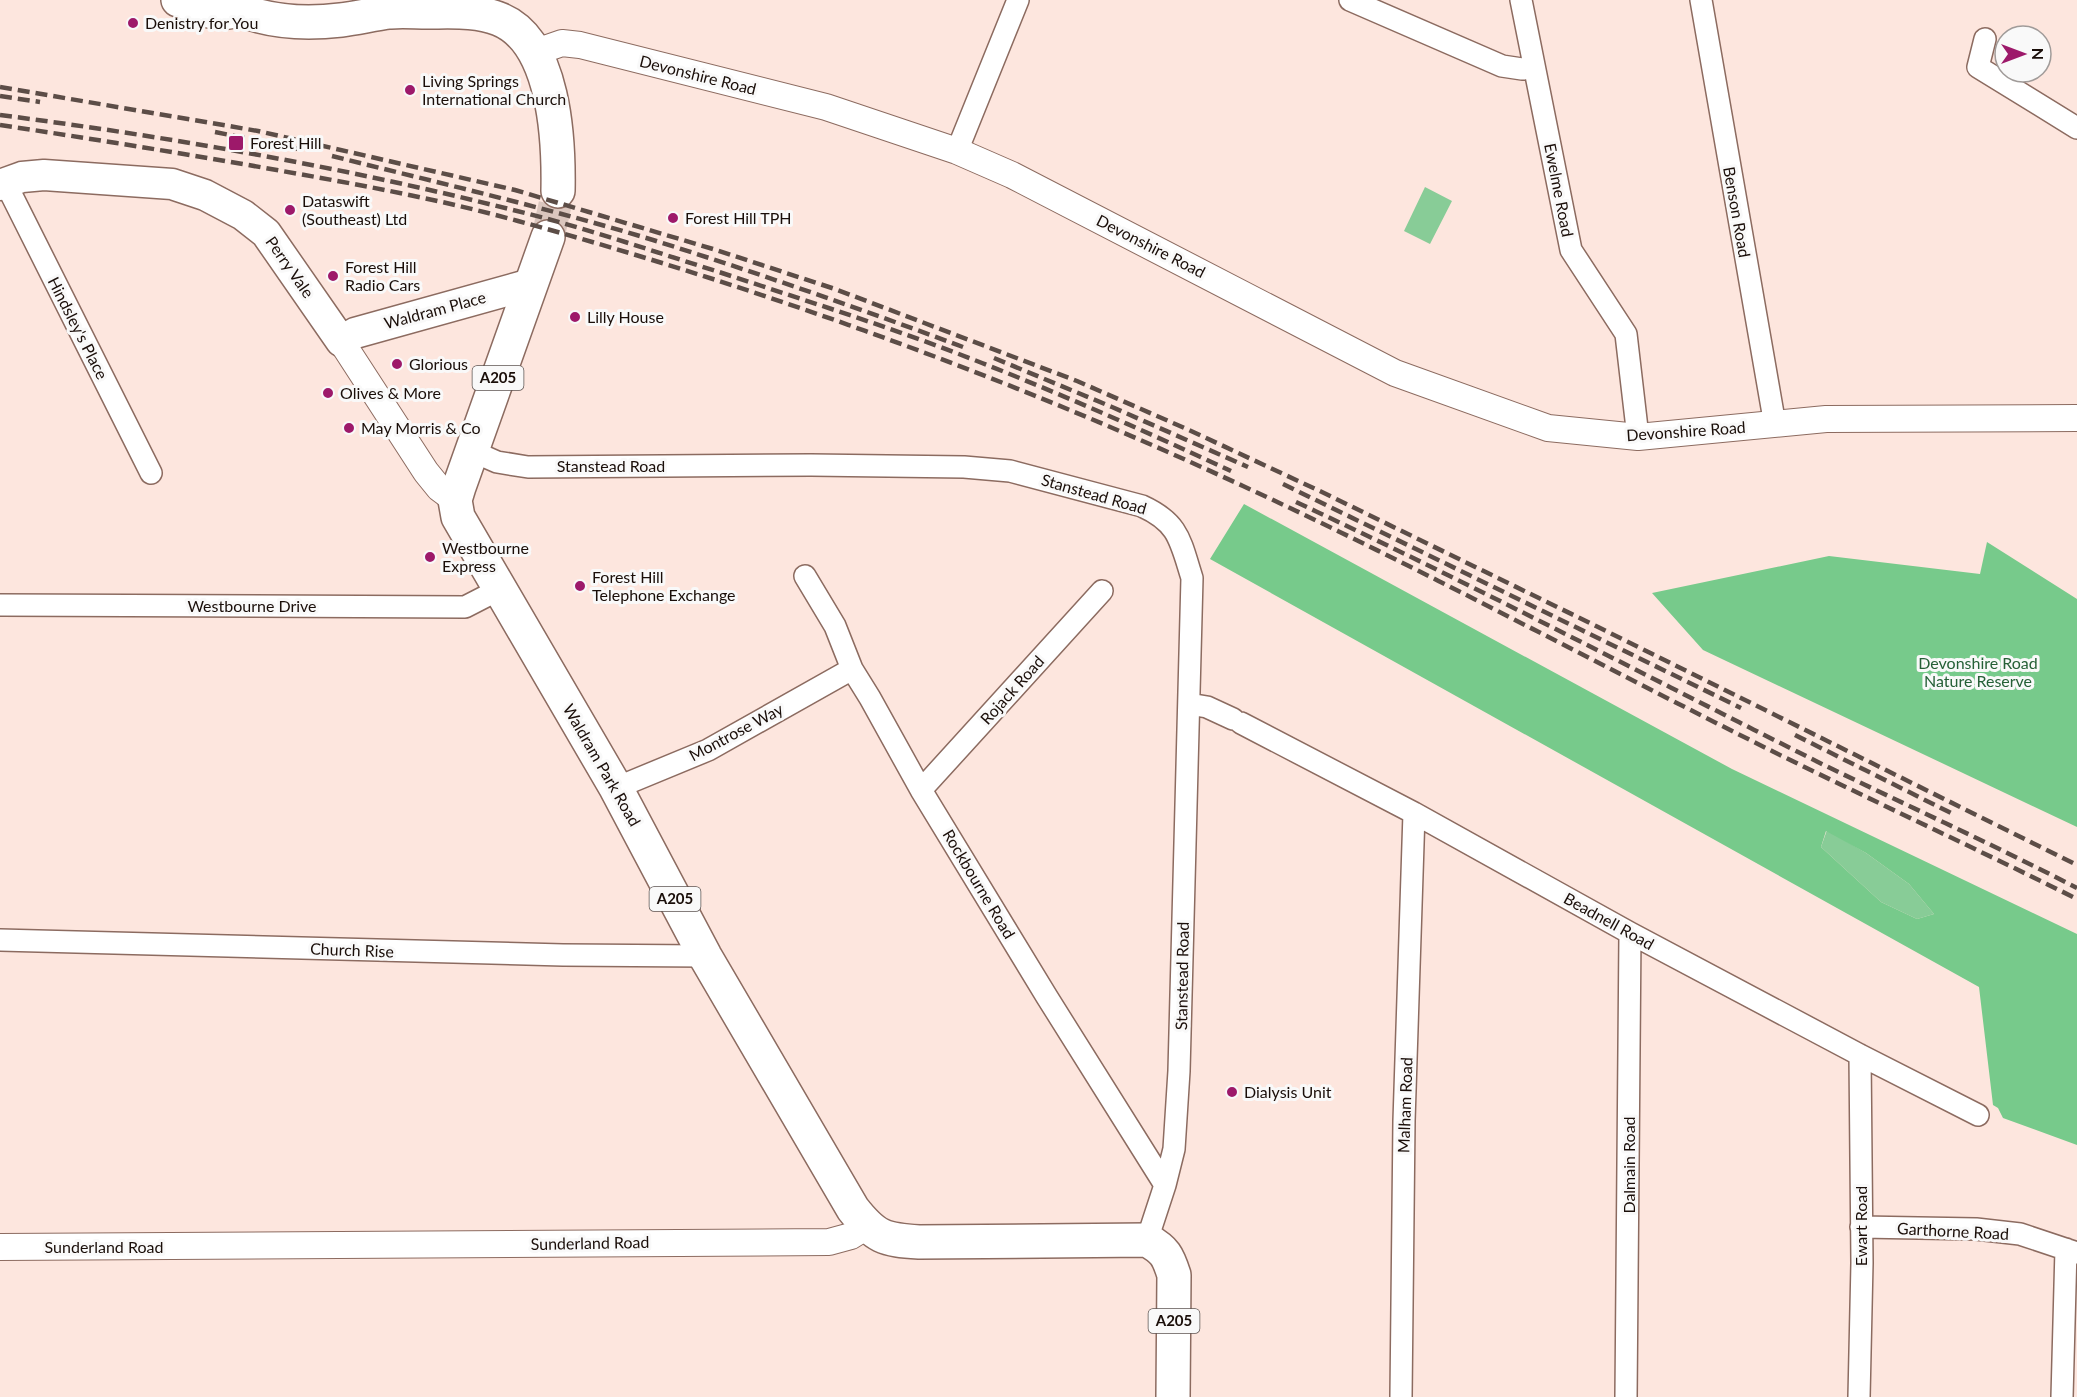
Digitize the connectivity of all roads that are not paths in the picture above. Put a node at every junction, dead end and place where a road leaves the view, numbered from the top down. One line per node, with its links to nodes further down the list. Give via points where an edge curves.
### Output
1 (1018, 0): 12 (street)
2 (1350, 0): 10 (street, via 1502,66)
3 (1521, 0): 10 (street, Ewelme Road)
4 (1701, 0): 19 (street, Benson Road)
5 (189, 2): 6 (highway, via 215,13 229,13)
6 (235, 4): 7 (highway, via 272,19 297,21 338,20)
7 (393, 6): 9 (highway, via 468,12 500,19 516,29)
8 (1985, 39): 11 (street, via 1978,67)
9 (536, 52): 12 (street, Devonshire Road, via 562,43 580,45 826,107); 14 (highway, via 547,80 554,118)
10 (1534, 68): 20 (street, Ewelme Road, via 1571,250 1626,334)
11 (2077, 128)
12 (957, 151): 20 (street, Devonshire Road, via 1012,174 1395,373 1548,428)
13 (3, 184): 17 (main road, Perry Vale, via 44,175 172,184 226,204 266,233); 22 (street, Hindsley's Place)
14 (558, 191)
15 (548, 237): 16 (highway, A205)
16 (531, 284): 17 (main road, Waldram Place, via 377,326); 21 (highway, A205)
17 (341, 341): 23 (street, Perry Vale, via 426,472)
18 (2077, 418): 19 (street, Devonshire Road, via 1826,419)
19 (1774, 425): 20 (street, Devonshire Road)
20 (1638, 437)
21 (472, 451): 23 (highway, A205); 29 (street, Stanstead Road, via 497,462 528,467 964,467 1010,471 1142,506 1172,525 1192,578)
22 (151, 473)
23 (455, 500): 25 (highway, Waldram Park Road / A205, via 458,517)
24 (805, 576): 28 (street, Rockbourne Road, via 835,626)
25 (500, 589): 27 (street, Westbourne Drive, via 465,607); 30 (highway, Waldram Park Road / A205)
26 (1102, 591): 31 (street, Rojack Road)
27 (0, 605)
28 (852, 669): 30 (street, Montrose Way, via 708,750); 31 (street, Rockbourne Road)
29 (1189, 704): 32 (street, Beadnell Road, via 1208,707 1237,721); 38 (street, Stanstead Road, via 1179,1071 1174,1149)
30 (616, 788): 35 (highway, Waldram Park Road / A205)
31 (921, 790): 38 (street, Rockbourne Road)
32 (1414, 813): 33 (street, Beadnell Road); 45 (street, Malham Road, via 1404,1122)
33 (1630, 933): 36 (street, Beadnell Road); 46 (street, Dalmain Road)
34 (0, 940): 35 (street, Church Rise)
35 (705, 956): 39 (highway, Waldram Park Road / A205, via 853,1209)
36 (1860, 1055): 37 (street, Beadnell Road); 40 (street, Ewart Road)
37 (1978, 1115)
38 (1165, 1185): 42 (street, Stanstead Road)
39 (867, 1226): 41 (street, Sunderland Road, via 851,1236 829,1242); 42 (highway, A205, via 889,1239 919,1242 1104,1239)
40 (1861, 1227): 43 (street, Garthorne Road, via 1976,1229 2020,1234); 47 (street, Ewart Road)
41 (0, 1247)
42 (1157, 1248): 44 (highway, A205, via 1174,1275)
43 (2071, 1251): 48 (street)
44 (1173, 1397)
45 (1401, 1397)
46 (1626, 1397)
47 (1859, 1397)
48 (2062, 1397)

